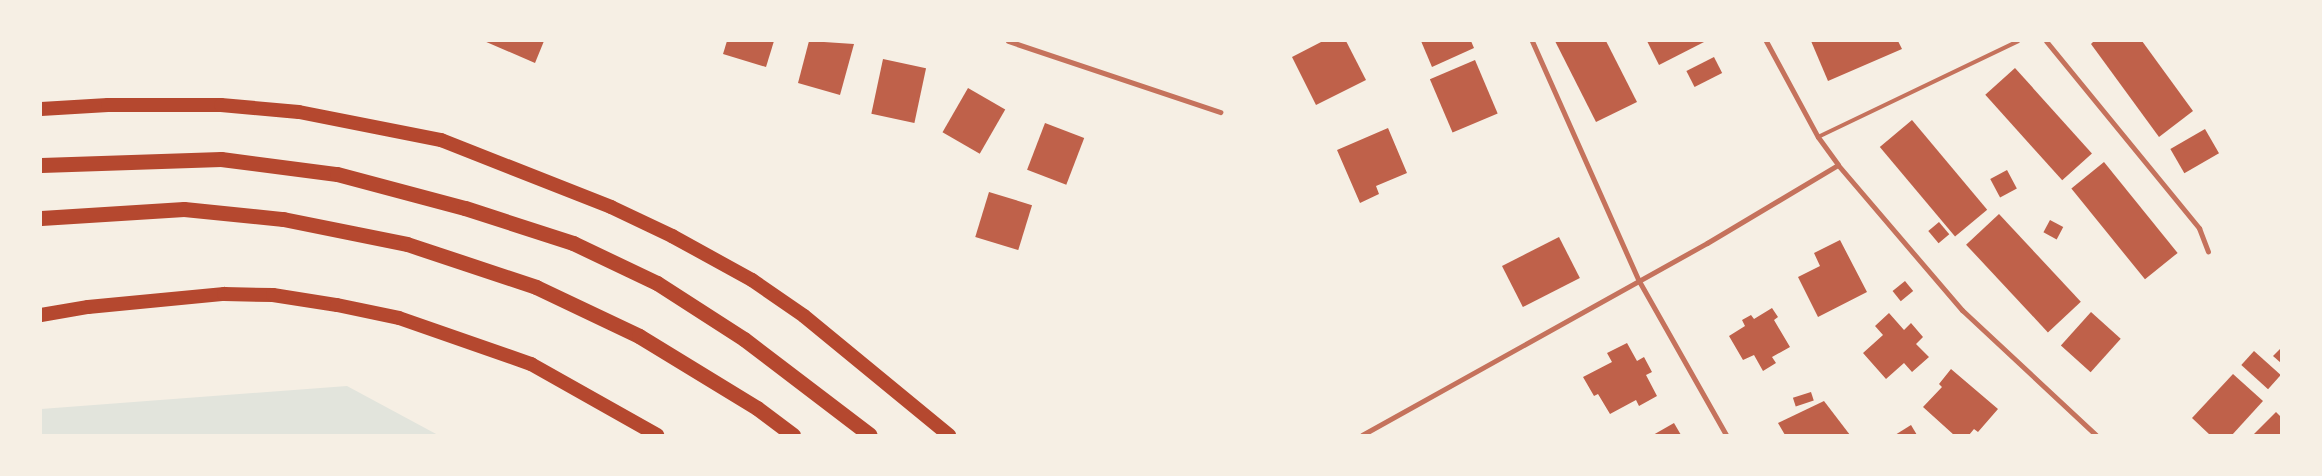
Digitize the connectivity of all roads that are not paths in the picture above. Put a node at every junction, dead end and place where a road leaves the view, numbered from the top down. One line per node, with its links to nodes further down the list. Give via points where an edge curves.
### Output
1 (1008, 41): 7 (street)
2 (1532, 41): 13 (street)
3 (1766, 41): 8 (street)
4 (2018, 41): 8 (lane)
5 (2046, 41): 12 (street, via 2199,228)
6 (41, 109): 18 (highway, via 108,104 221,105 299,112 441,140 611,207 752,280 804,316)
7 (1220, 112)
8 (1818, 137): 10 (street)
9 (41, 165): 17 (highway, via 222,159 337,174 465,208 573,243 656,283 744,339)
10 (1838, 165): 13 (street); 21 (street, via 1962,310)
11 (41, 218): 16 (highway, via 184,209 283,219 407,244 536,286 639,336 757,408)
12 (2208, 251)
13 (1639, 281): 19 (street); 20 (street)
14 (41, 315): 15 (highway, via 88,307 224,294 273,295 337,305 399,318 532,364)
15 (657, 435)
16 (793, 435)
17 (870, 435)
18 (949, 435)
19 (1362, 435)
20 (1726, 435)
21 (2096, 435)

